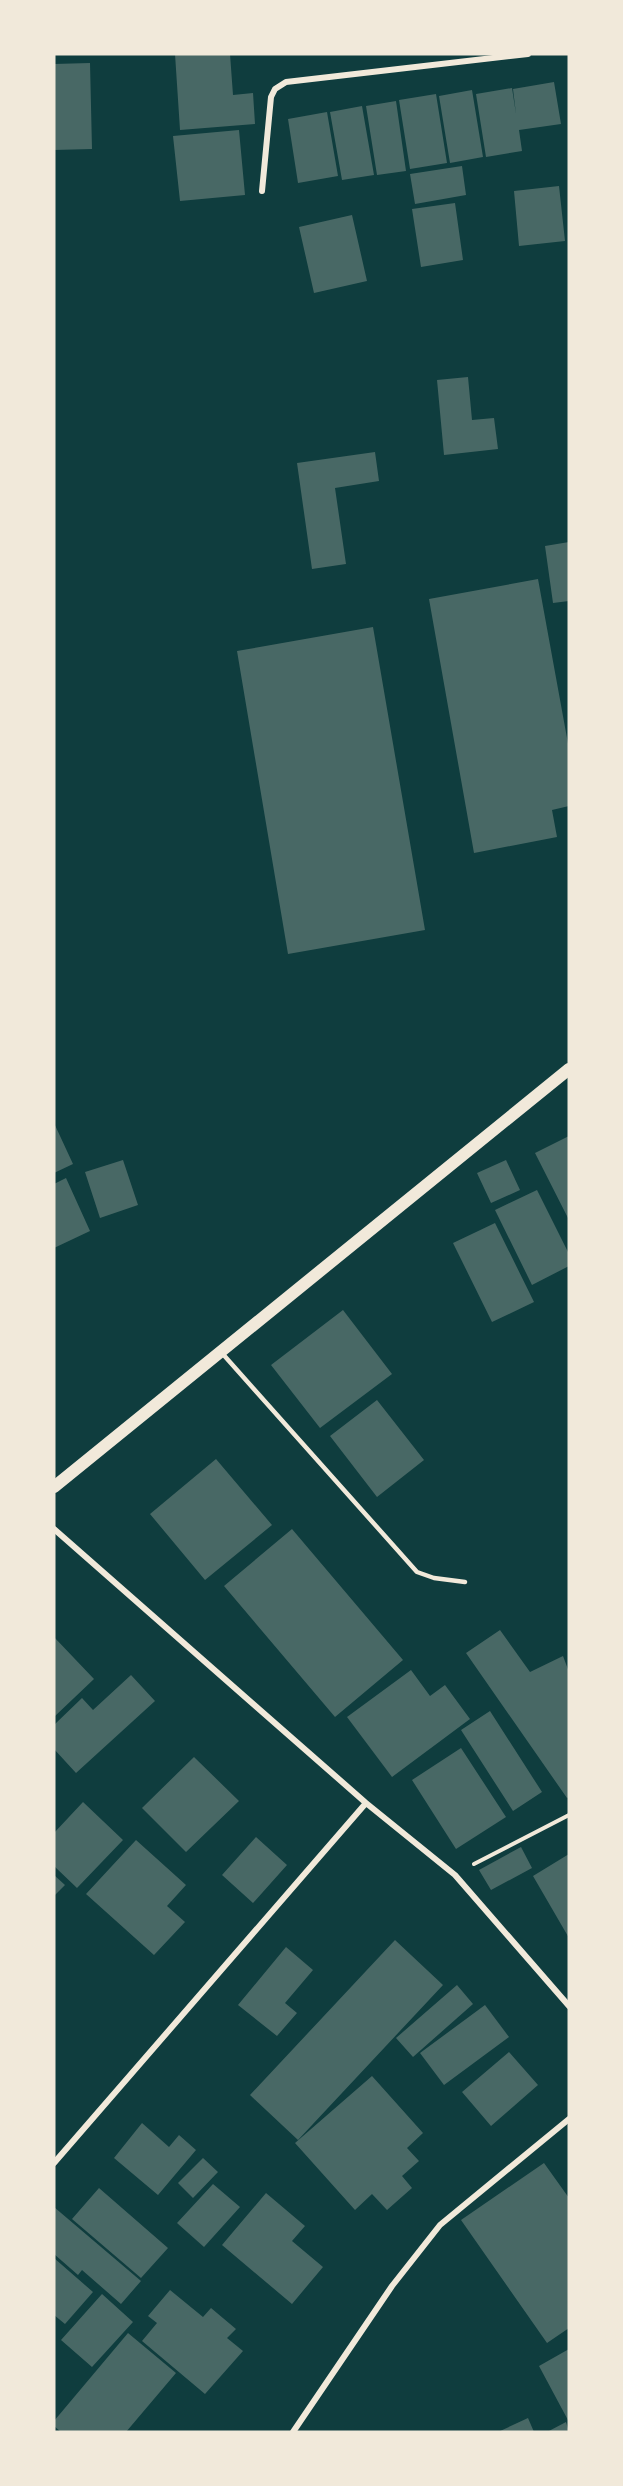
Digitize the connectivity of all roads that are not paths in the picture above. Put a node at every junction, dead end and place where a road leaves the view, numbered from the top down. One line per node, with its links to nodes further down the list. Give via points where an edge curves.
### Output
1 (528, 54): 2 (street, via 286,81 271,97)
2 (262, 190)
3 (569, 1069): 4 (main road)
4 (221, 1352): 5 (main road); 7 (lane, via 417,1572)
5 (54, 1487)
6 (54, 1529): 8 (street)
7 (465, 1582)
8 (366, 1803): 9 (street, via 455,1875); 11 (street)
9 (569, 2006)
10 (569, 2119): 12 (street, via 440,2226 392,2286)
11 (54, 2163)
12 (293, 2432)

